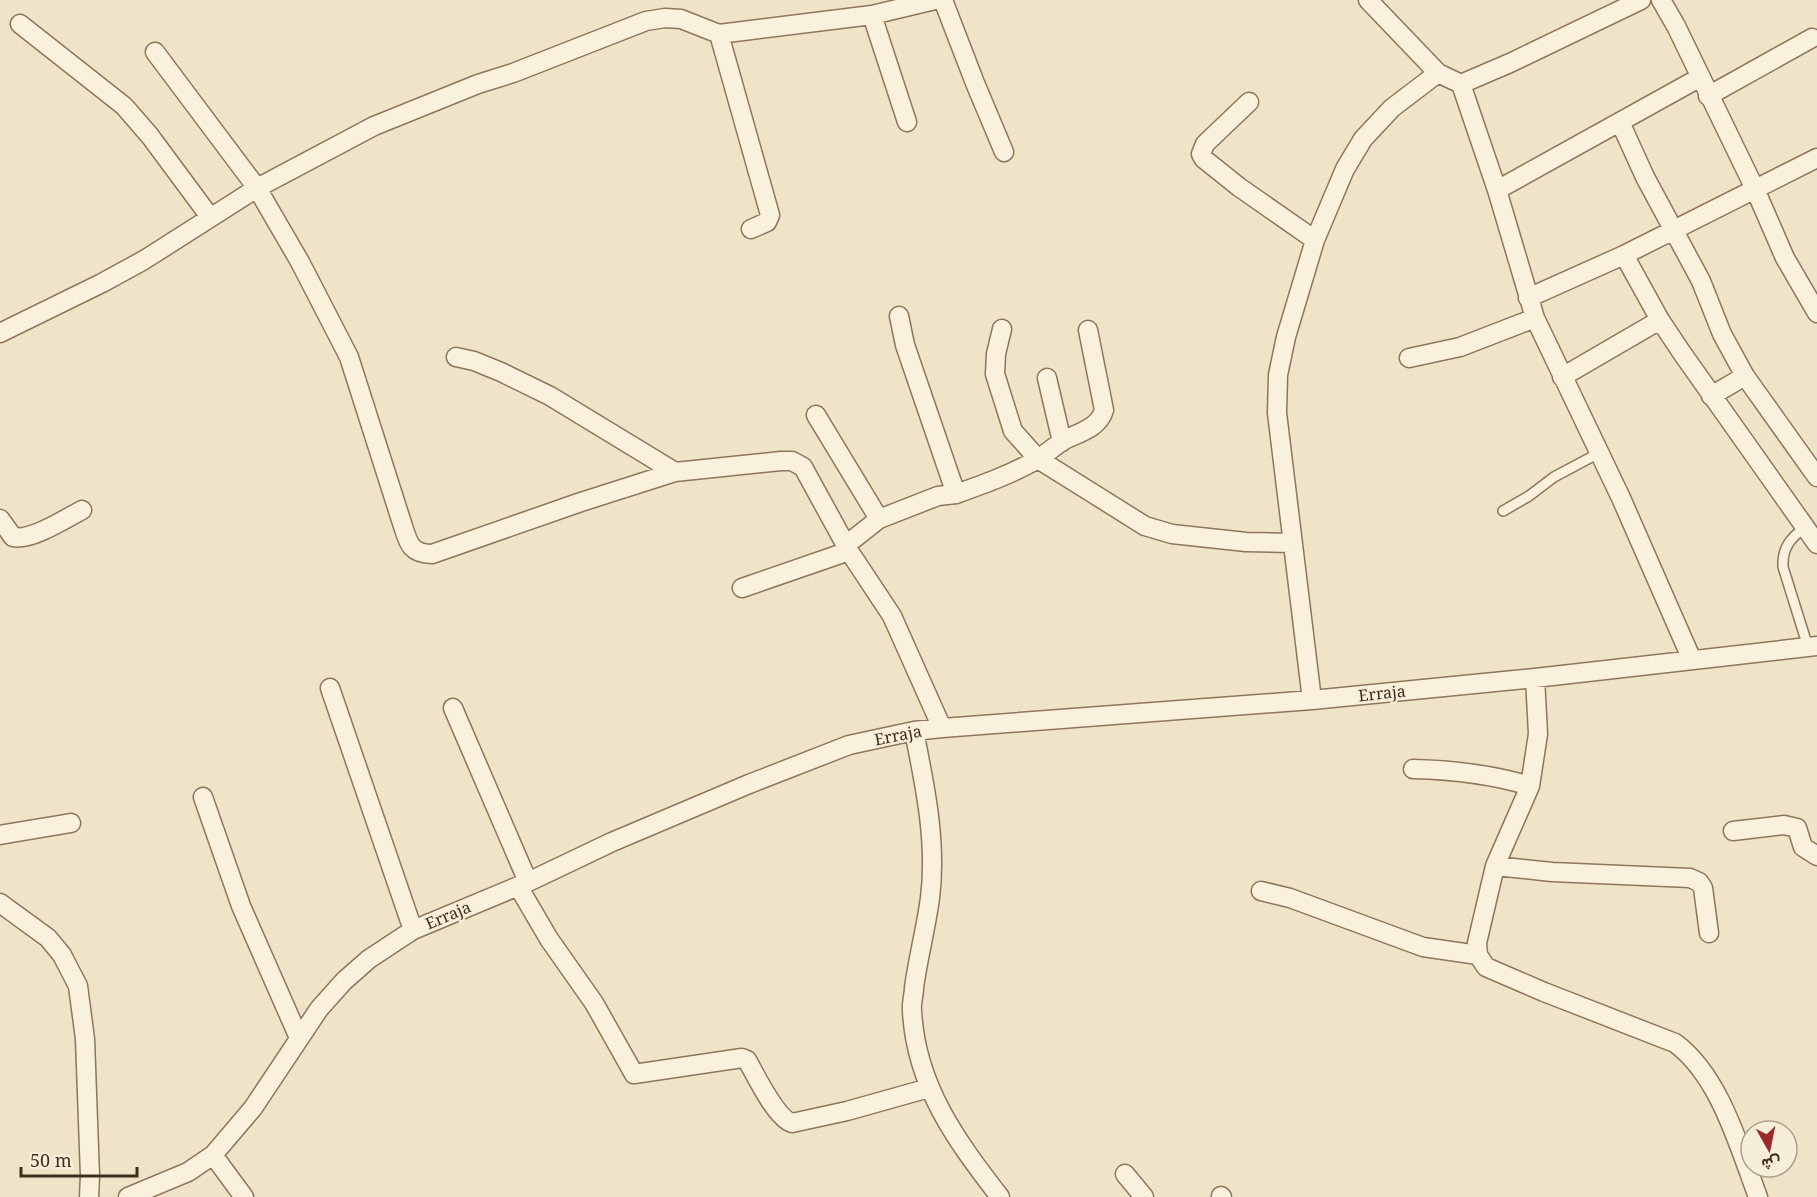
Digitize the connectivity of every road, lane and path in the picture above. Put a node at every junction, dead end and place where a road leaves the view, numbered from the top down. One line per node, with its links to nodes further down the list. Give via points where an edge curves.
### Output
1 (935, 0): 7 (street)
2 (943, 0): 19 (street)
3 (1368, 0): 12 (street)
4 (1641, 0): 6 (street)
5 (1661, 0): 13 (street)
6 (1620, 4): 14 (street, via 1510,63)
7 (872, 15): 9 (street); 17 (street)
8 (20, 24): 24 (street, via 124,106)
9 (719, 34): 21 (street, via 681,19 646,21 374,126); 25 (street, via 770,215 768,222)
10 (1812, 38): 15 (street)
11 (155, 52): 21 (street)
12 (1438, 73): 14 (street); 27 (street, via 1392,108 1363,139 1345,169)
13 (1700, 78): 15 (street); 18 (street)
14 (1461, 84): 23 (street)
15 (1708, 96): 22 (street)
16 (1249, 102): 27 (street, via 1205,144 1201,154 1239,187)
17 (907, 122)
18 (1620, 122): 23 (street); 26 (street)
19 (1004, 152)
20 (1817, 158): 22 (street)
21 (257, 188): 24 (street); 47 (street, via 349,357 414,550 432,554)
22 (1755, 189): 26 (street); 30 (street, via 1785,258)
23 (1497, 190): 29 (street)
24 (210, 217): 36 (street, via 144,260)
25 (751, 230)
26 (1673, 230): 28 (street); 39 (street)
27 (1315, 240): 55 (street, via 1278,375 1277,413)
28 (1624, 255): 29 (street); 33 (street)
29 (1528, 298): 32 (street)
30 (1817, 313)
31 (899, 316): 49 (street, via 905,345)
32 (1535, 318): 38 (street, via 1460,347); 40 (street)
33 (1660, 320): 40 (street); 42 (street)
34 (1002, 329): 46 (street, via 995,374 1013,431)
35 (1088, 330): 44 (street, via 1104,411 1095,425)
36 (0, 333)
37 (456, 357): 47 (street, via 501,372 550,396)
38 (1409, 358)
39 (1745, 376): 42 (street); 48 (street)
40 (1562, 377): 45 (street)
41 (1047, 378): 44 (street)
42 (1711, 396): 54 (street)
43 (816, 414): 53 (street)
44 (1062, 442): 46 (street)
45 (1599, 453): 51 (lane); 60 (street)
46 (1038, 459): 49 (street); 55 (street, via 1145,526 1173,534)
47 (675, 472): 57 (street, via 792,461 803,467)
48 (1817, 477)
49 (956, 494): 53 (street, via 938,496)
50 (81, 510): 52 (street, via 19,539)
51 (1503, 511)
52 (0, 519)
53 (879, 519): 57 (street)
54 (1805, 527): 56 (street); 59 (lane, via 1790,539 1782,556)
55 (1292, 543): 63 (street)
56 (1817, 544)
57 (848, 548): 58 (street); 65 (street, via 892,616)
58 (742, 588)
59 (1813, 646): 60 (street, Erraja)
60 (1692, 660): 61 (street, Erraja)
61 (1535, 678): 63 (street, Erraja); 68 (street, via 1538,734)
62 (330, 688): 78 (street)
63 (1312, 700): 65 (street, Erraja)
64 (453, 708): 75 (street)
65 (942, 728): 66 (street, Erraja)
66 (914, 731): 75 (street, Erraja, via 849,745 782,771); 82 (street, via 928,801 933,857 912,1010)
67 (1413, 769): 68 (street, via 1449,770)
68 (1530, 786): 74 (street)
69 (203, 796): 81 (street, via 241,906)
70 (70, 823): 72 (street)
71 (1733, 831): 73 (street, via 1784,825 1797,828 1803,847)
72 (0, 835)
73 (1817, 856)
74 (1495, 866): 79 (street, via 1690,878 1703,888); 80 (street, via 1477,943)
75 (523, 884): 78 (street, Erraja); 82 (street, via 549,939 594,1003 634,1074 742,1058 747,1060 776,1108 792,1123)
76 (1261, 891): 80 (street, via 1423,947)
77 (0, 903): 85 (street, via 48,938 78,986 85,1039)
78 (412, 930): 81 (street, Erraja, via 344,981)
79 (1710, 933)
80 (1478, 955): 90 (street, via 1486,967 1675,1043 1685,1051 1725,1110)
81 (299, 1038): 83 (street, Erraja, via 253,1108)
82 (929, 1088): 88 (street, via 960,1144)
83 (213, 1155): 86 (street, Erraja, via 188,1172); 87 (street)
84 (1125, 1174): 89 (street)
85 (88, 1197)
86 (128, 1197)
87 (244, 1197)
88 (1000, 1197)
89 (1144, 1197)
90 (1758, 1197)

